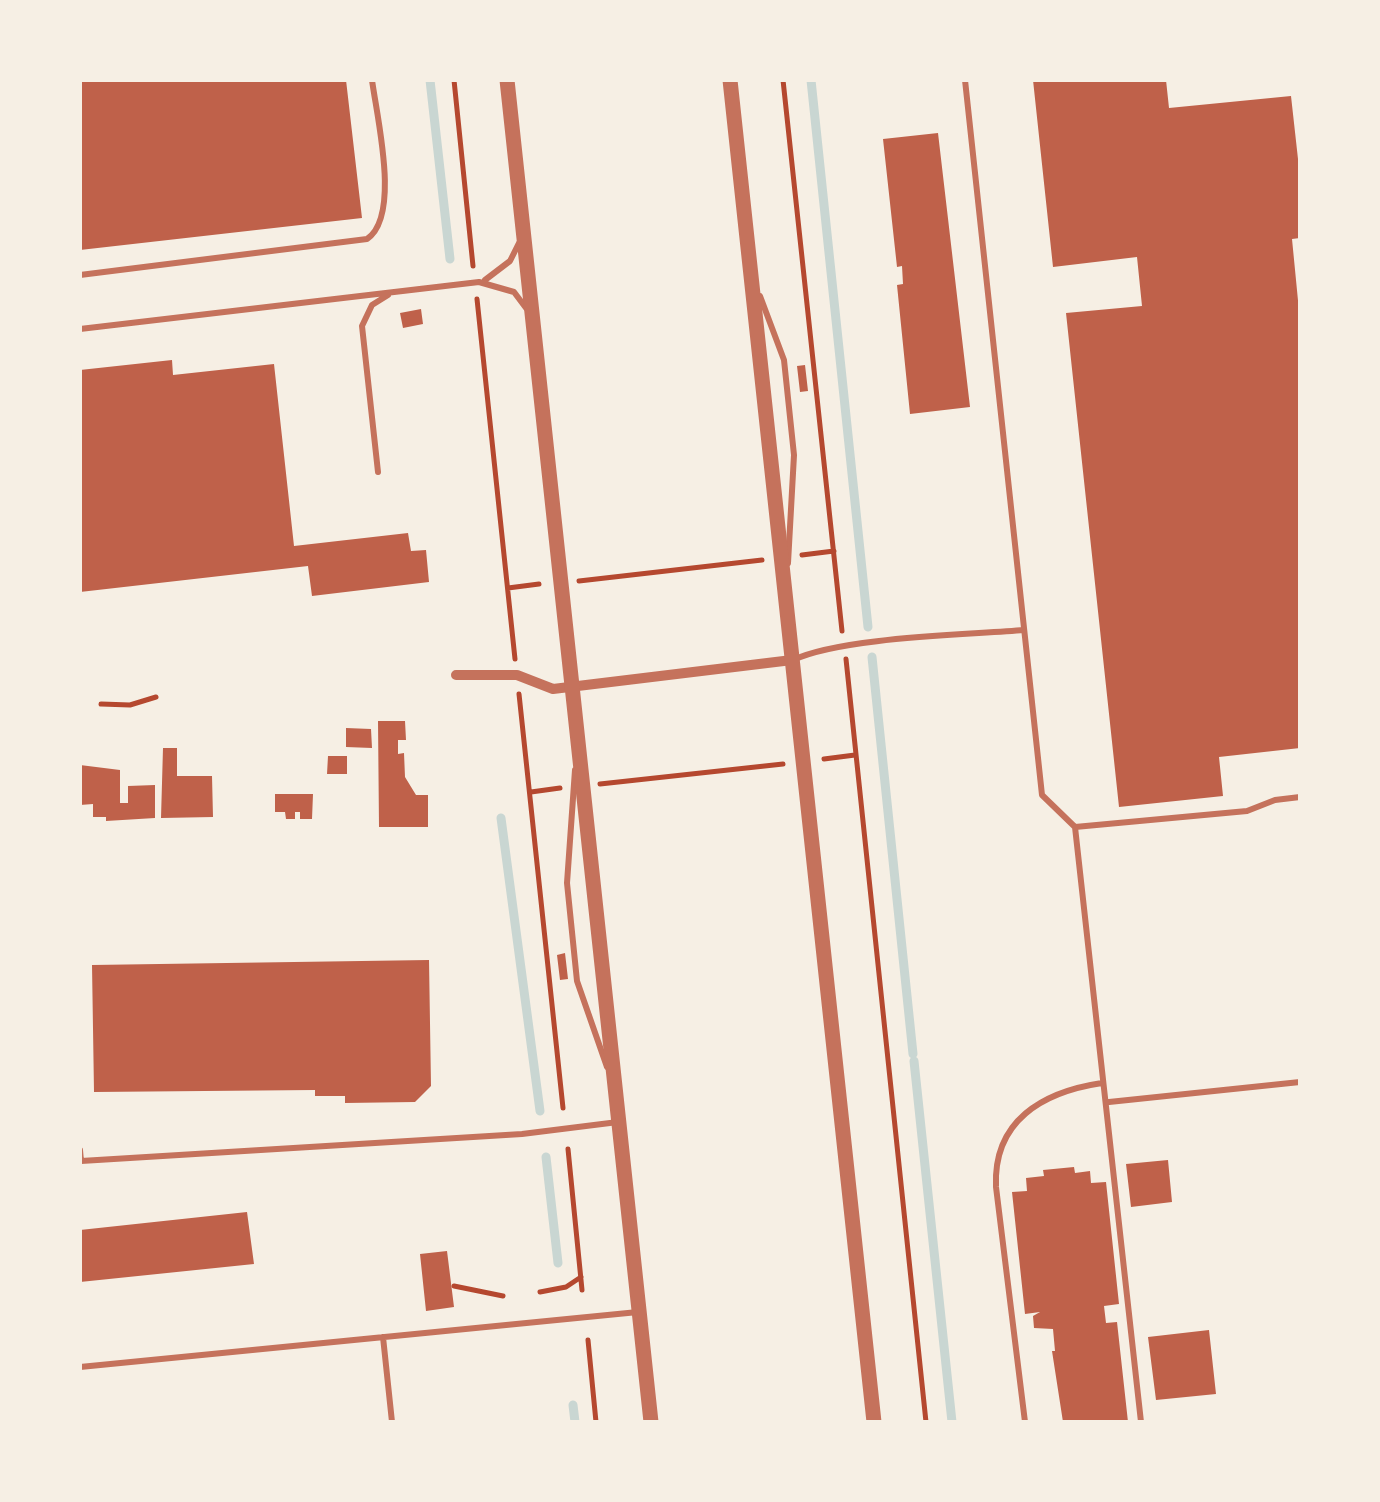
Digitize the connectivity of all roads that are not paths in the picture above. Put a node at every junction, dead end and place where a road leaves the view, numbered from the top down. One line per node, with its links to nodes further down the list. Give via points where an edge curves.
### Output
1 (372, 80): 7 (lane, via 386,204 376,233 359,242)
2 (507, 80): 5 (street)
3 (730, 80): 6 (street)
4 (965, 80): 14 (lane)
5 (522, 219): 8 (lane, via 510,261); 11 (street)
6 (750, 271): 13 (street); 13 (lane, via 784,360 794,455)
7 (80, 275)
8 (479, 282): 9 (lane); 11 (lane, via 514,292)
9 (394, 292): 10 (lane); 12 (lane, via 372,304 362,326)
10 (80, 330)
11 (534, 333): 17 (street)
12 (378, 472)
13 (786, 599): 15 (street)
14 (1024, 630): 15 (lane, via 809,652); 20 (lane, via 1042,795)
15 (792, 660): 17 (street); 32 (street)
16 (456, 674): 17 (street, via 517,675 546,687)
17 (570, 687): 18 (street)
18 (577, 744): 22 (street); 22 (lane, via 566,883 576,981)
19 (1300, 797): 20 (lane, via 1247,810)
20 (1075, 827): 23 (lane)
21 (1300, 1082): 24 (lane)
22 (613, 1083): 25 (street)
23 (1102, 1083): 24 (lane); 33 (lane, via 1066,1088 1028,1113 998,1151 996,1187)
24 (1109, 1102): 34 (lane)
25 (618, 1122): 26 (lane, via 522,1134 82,1161); 27 (street)
26 (80, 1150)
27 (639, 1312): 28 (lane); 31 (street)
28 (384, 1338): 29 (lane); 30 (lane)
29 (80, 1367)
30 (392, 1422)
31 (651, 1422)
32 (874, 1422)
33 (1025, 1422)
34 (1142, 1422)

